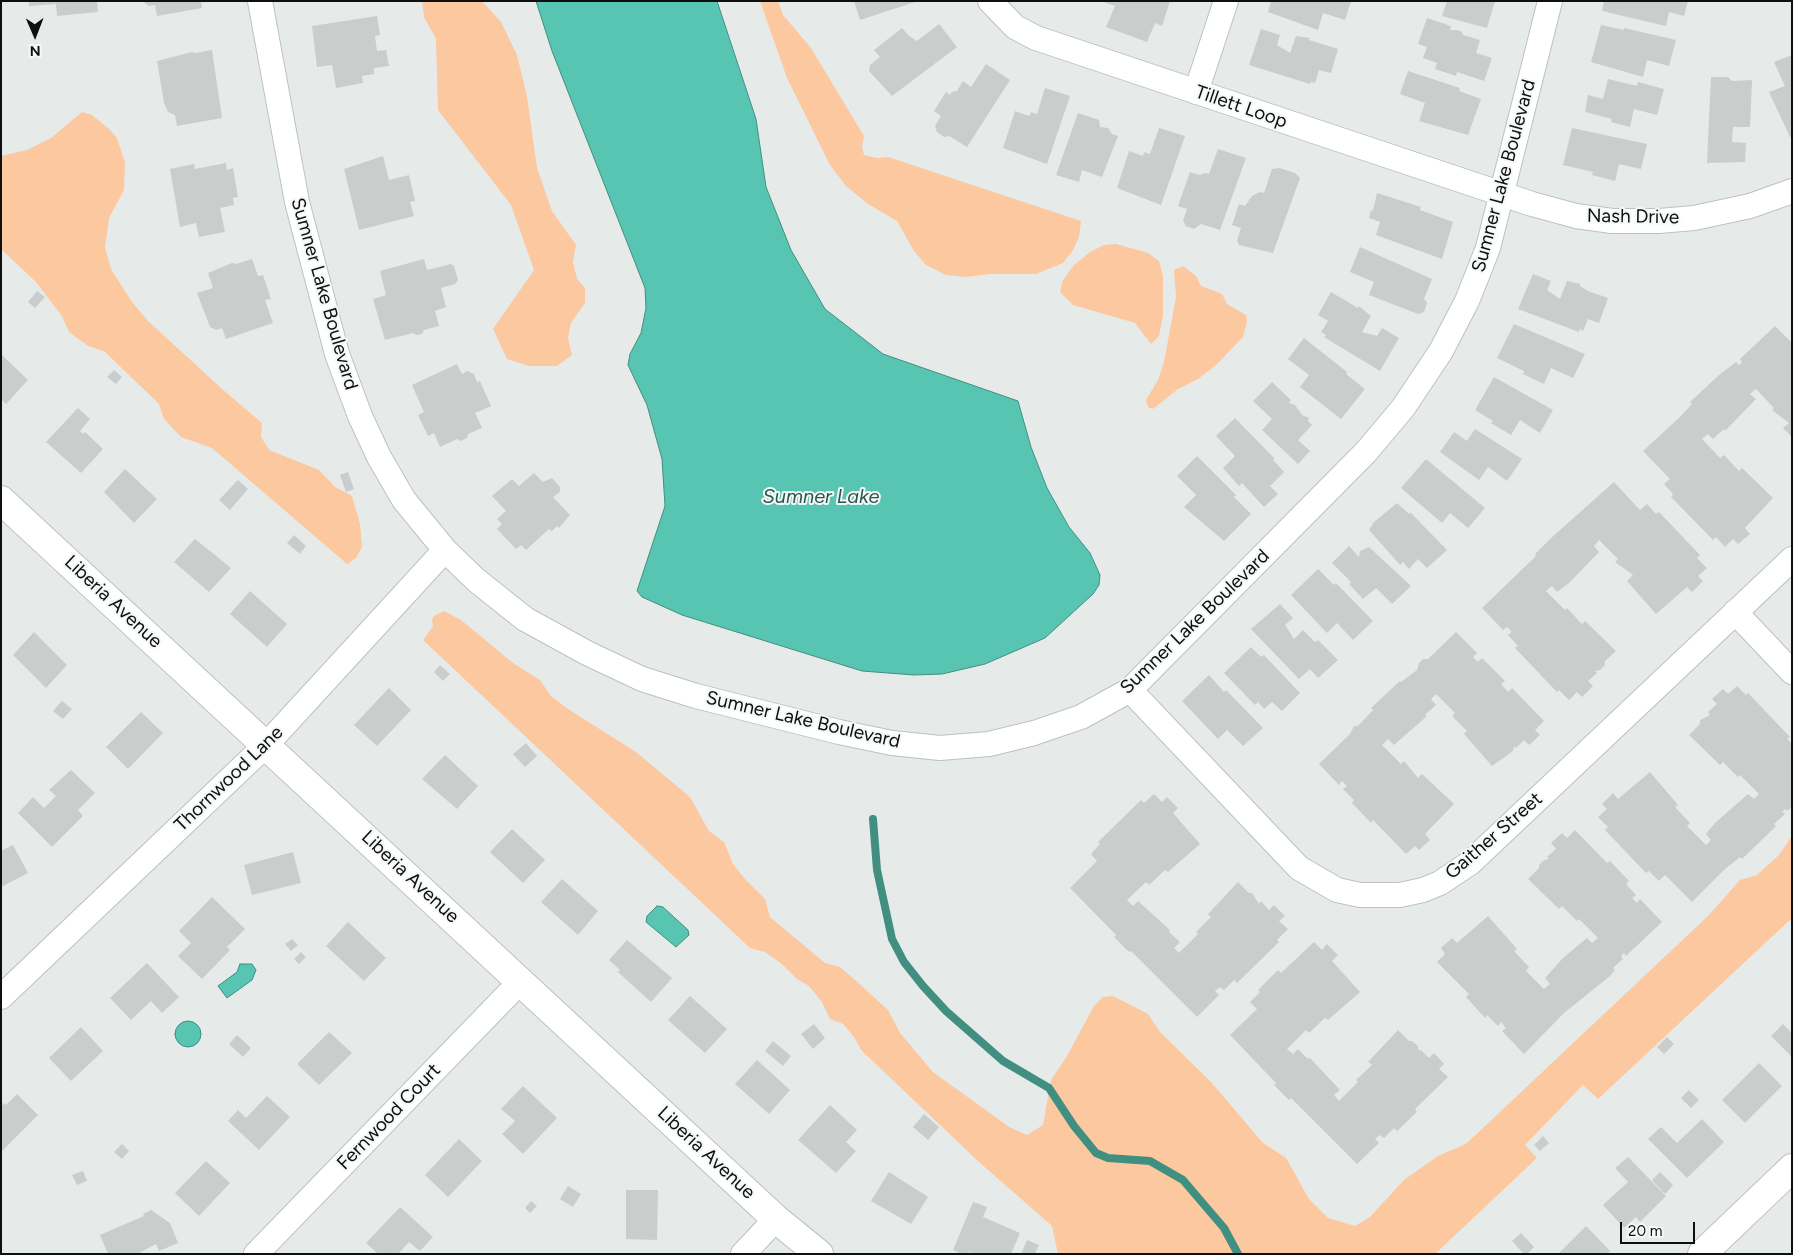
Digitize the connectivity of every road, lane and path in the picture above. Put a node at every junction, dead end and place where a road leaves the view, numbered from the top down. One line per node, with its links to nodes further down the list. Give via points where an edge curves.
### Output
1 (260, 1): 9 (street, Sumner Lake Boulevard, via 298,202 337,354 379,457 404,500)
2 (990, 1): 5 (street, Tillett Loop, via 1015,26 1036,38)
3 (1226, 1): 5 (street)
4 (1550, 1): 7 (street, Sumner Lake Boulevard)
5 (1196, 92): 7 (street, Tillett Loop)
6 (1792, 191): 7 (street, Nash Drive, via 1750,206 1694,218 1659,221 1612,221 1576,216)
7 (1503, 194): 13 (street, Sumner Lake Boulevard, via 1488,248 1467,301 1441,351 1403,408 1366,452)
8 (1, 500): 14 (main road, Liberia Avenue)
9 (445, 550): 13 (street, Sumner Lake Boulevard, via 525,619 642,679 696,696 883,742 940,748 989,744 1034,734 1081,717); 14 (street, Thornwood Lane)
10 (1792, 559): 11 (street, Gaither Street)
11 (1735, 612): 12 (street); 13 (street, Gaither Street, via 1470,863 1440,883 1400,895 1360,895 1337,890 1299,868)
12 (1792, 672)
13 (1130, 690)
14 (267, 744): 15 (main road, Liberia Avenue); 16 (street, Thornwood Lane)
15 (521, 981): 18 (main road, Liberia Avenue); 19 (street, Fernwood Court)
16 (1, 998)
17 (1792, 1168): 22 (main road)
18 (776, 1219): 20 (street); 21 (main road, Liberia Avenue)
19 (256, 1254)
20 (743, 1254)
21 (819, 1254)
22 (1702, 1254)

